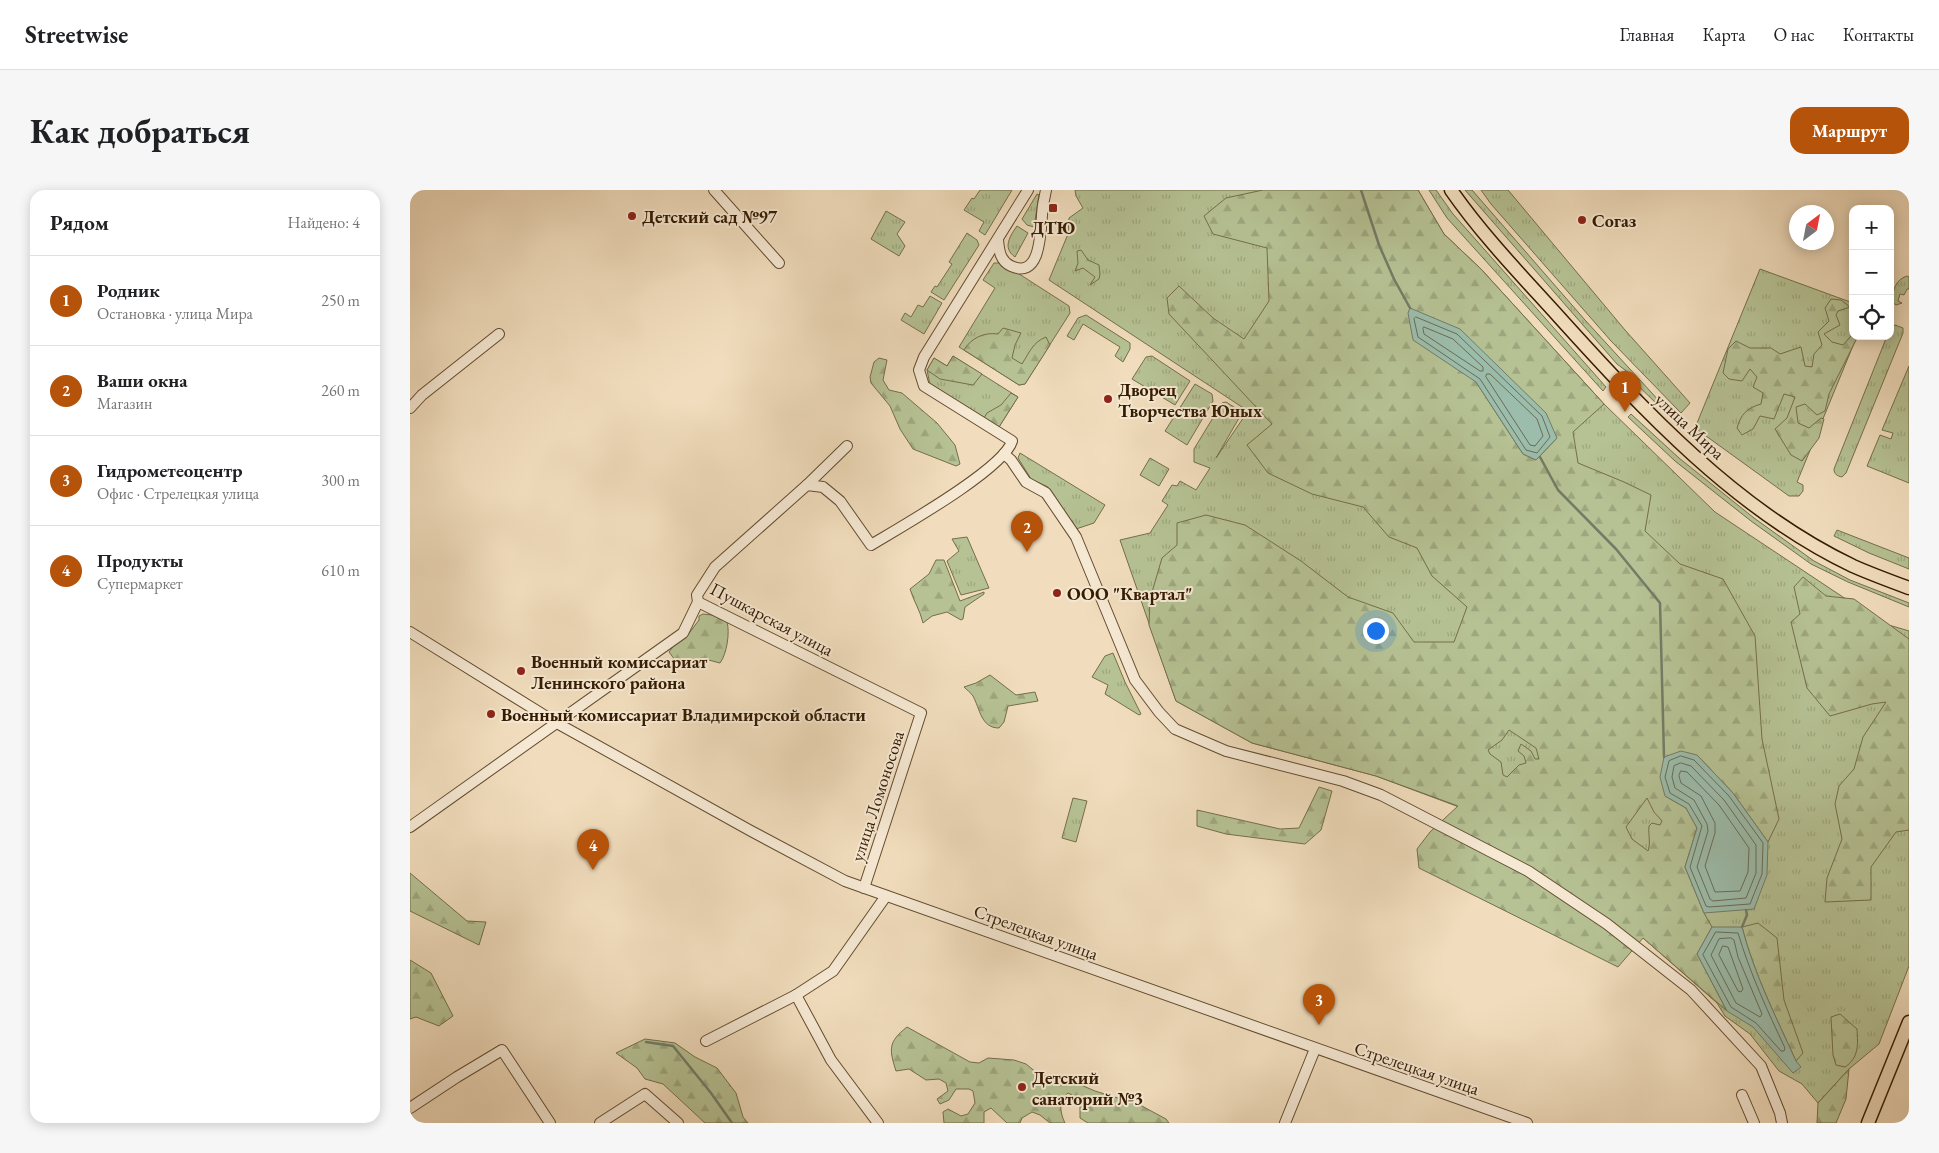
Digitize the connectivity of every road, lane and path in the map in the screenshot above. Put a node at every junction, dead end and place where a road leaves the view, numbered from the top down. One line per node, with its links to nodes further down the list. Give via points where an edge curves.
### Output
1 (714, 190): 6 (street)
2 (1028, 190): 5 (street)
3 (1046, 190): 5 (street, via 1038,255 1032,264 1022,268 1010,265 999,254)
4 (1451, 190): 12 (main road, улица Мира, via 1472,220 1616,380 1692,455 1800,536 1852,566)
5 (998, 240): 10 (street, via 919,370 924,386 1012,441)
6 (779, 263)
7 (499, 334): 8 (street)
8 (410, 408)
9 (847, 446): 11 (street, Пушкарская улица)
10 (1004, 454): 11 (street, via 956,492 871,545 840,501 823,487); 34 (street, via 1026,482 1046,494 1076,537 1135,680 1175,729 1226,751 1381,794 1528,871 1607,924 1690,990 1761,1066)
11 (807, 485): 13 (street, Пушкарская улица, via 715,567 697,595)
12 (1909, 588)
13 (698, 602): 15 (street, Пушкарская улица); 16 (street, via 683,633)
14 (410, 632): 16 (street, Стрелецкая улица)
15 (921, 713): 18 (street, улица Ломоносова)
16 (555, 722): 17 (street); 18 (street, Стрелецкая улица, via 751,831)
17 (410, 827)
18 (864, 888): 19 (street, Стрелецкая улица)
19 (886, 896): 20 (street, via 833,971); 23 (street, Стрелецкая улица)
20 (796, 995): 22 (street); 30 (street, via 831,1060)
21 (1909, 1022): 26 (main road)
22 (706, 1041)
23 (1314, 1049): 31 (street); 32 (street, Стрелецкая улица)
24 (1742, 1095): 33 (street)
25 (410, 1108): 27 (street, via 502,1050)
26 (1871, 1121)
27 (550, 1123)
28 (600, 1123): 29 (street, via 644,1094)
29 (678, 1123)
30 (878, 1123)
31 (1285, 1123)
32 (1527, 1123)
33 (1754, 1123)
34 (1782, 1123)

